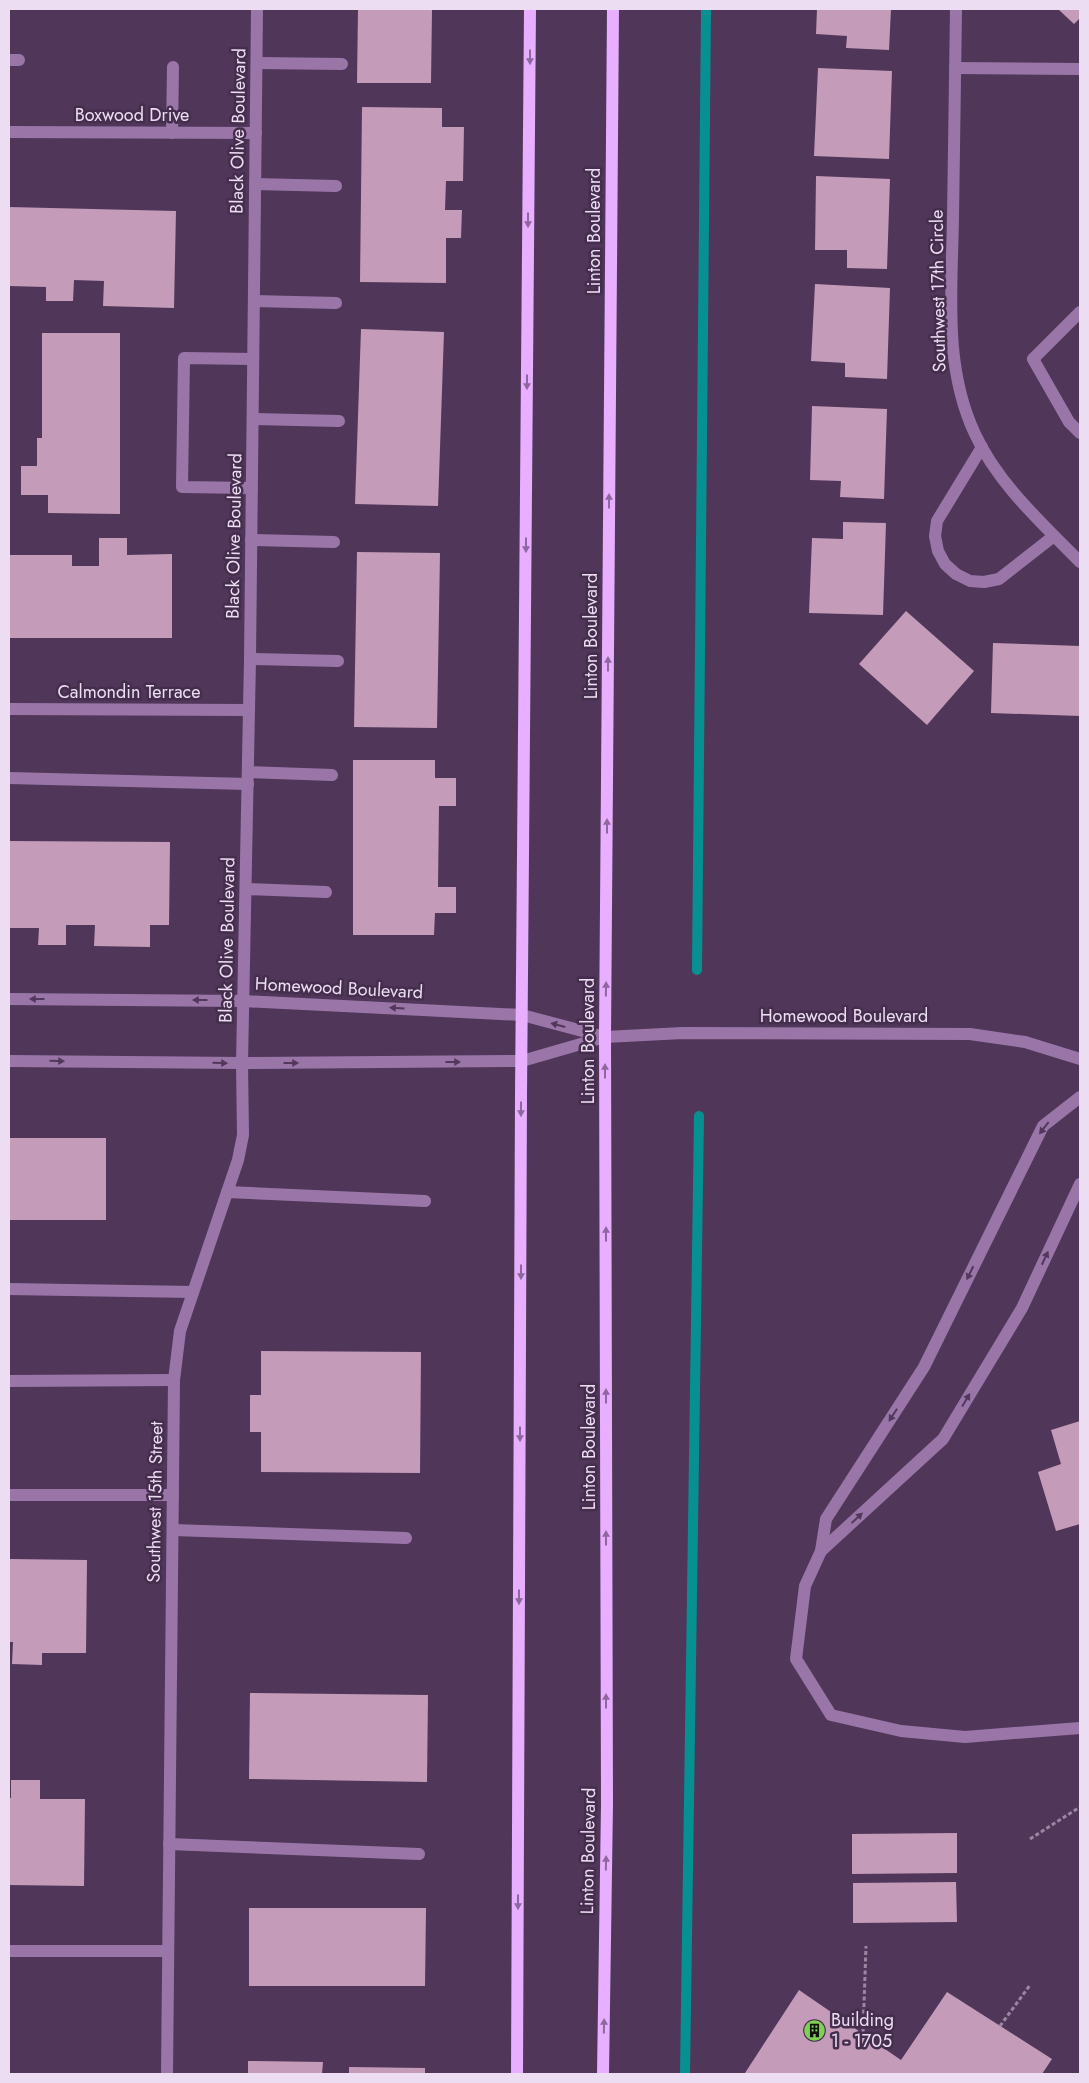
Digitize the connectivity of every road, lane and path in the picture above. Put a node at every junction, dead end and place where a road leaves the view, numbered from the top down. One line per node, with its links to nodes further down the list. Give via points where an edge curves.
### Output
1 (257, 9): 5 (street, Black Olive Boulevard)
2 (530, 9): 39 (main road, one-way to 39)
3 (613, 9): 40 (main road, Linton Boulevard, one-way to 3)
4 (956, 9): 8 (street, Southwest 17th Circle)
5 (257, 63): 6 (street); 12 (street, Black Olive Boulevard)
6 (342, 64)
7 (173, 67): 11 (street)
8 (955, 68): 9 (street); 22 (street, Southwest 17th Circle, via 953,356 965,410)
9 (1080, 69)
10 (9, 132): 11 (street, Boxwood Drive)
11 (172, 133): 12 (street, Boxwood Drive)
12 (256, 133): 13 (street, Black Olive Boulevard)
13 (255, 184): 14 (street); 15 (street, Black Olive Boulevard)
14 (336, 186)
15 (254, 301): 16 (street); 18 (street, Black Olive Boulevard)
16 (336, 303)
17 (1080, 312): 21 (street, via 1032,359 1069,422)
18 (253, 359): 19 (street, Black Olive Boulevard); 23 (street, via 184,358 182,487)
19 (253, 418): 20 (street); 23 (street, Black Olive Boulevard)
20 (339, 420)
21 (1080, 433)
22 (982, 446): 24 (street, Southwest 17th Circle, via 988,459 1021,501); 24 (street, via 937,521 935,536 945,564 956,574 984,582 999,578)
23 (252, 488): 25 (street, Black Olive Boulevard)
24 (1054, 536): 27 (street, Southwest 17th Circle)
25 (251, 540): 26 (street); 28 (street, Black Olive Boulevard)
26 (334, 542)
27 (1080, 562)
28 (250, 659): 29 (street); 31 (street, Black Olive Boulevard)
29 (338, 661)
30 (9, 709): 31 (street, Calmondin Terrace)
31 (249, 710): 34 (street, Black Olive Boulevard)
32 (332, 774): 34 (street)
33 (9, 778): 34 (street)
34 (248, 778): 35 (street, Black Olive Boulevard)
35 (246, 889): 36 (street); 38 (street, Black Olive Boulevard)
36 (326, 892)
37 (9, 999): 38 (street, Homewood Boulevard, one-way to 37)
38 (243, 1000): 39 (street, Homewood Boulevard, one-way to 38); 44 (street, Black Olive Boulevard)
39 (522, 1015): 40 (street, Homewood Boulevard, one-way to 39); 42 (main road)
40 (605, 1038): 41 (street, Homewood Boulevard, via 683,1033 970,1034 1025,1042); 42 (street, Homewood Boulevard); 71 (main road, Linton Boulevard, one-way to 40, via 607,1804)
41 (1080, 1059)
42 (522, 1060): 44 (street, Homewood Boulevard, one-way to 42); 70 (main road, one-way to 70)
43 (9, 1061): 44 (street, Homewood Boulevard, one-way to 44)
44 (242, 1063): 47 (street, Southwest 15th Street, via 243,1135)
45 (1080, 1096): 57 (street, one-way to 57, via 1043,1126 924,1366 826,1519)
46 (1080, 1184): 57 (street, one-way to 46, via 943,1439 1022,1308)
47 (227, 1192): 48 (street); 50 (street, Southwest 15th Street)
48 (425, 1201)
49 (9, 1289): 50 (street)
50 (193, 1292): 51 (street, Southwest 15th Street, via 180,1331)
51 (174, 1380): 52 (street); 54 (street, Southwest 15th Street)
52 (9, 1381)
53 (9, 1495): 54 (street)
54 (173, 1495): 55 (street, Southwest 15th Street)
55 (173, 1530): 56 (street); 61 (street, Southwest 15th Street)
56 (406, 1538)
57 (821, 1552): 58 (street, via 805,1586 796,1659 832,1715 902,1731 965,1737)
58 (1080, 1728)
59 (1080, 1806): 60 (path)
60 (1030, 1839)
61 (170, 1844): 62 (street); 65 (street, Southwest 15th Street)
62 (419, 1854)
63 (866, 1946): 68 (path)
64 (9, 1951): 65 (street)
65 (168, 1951): 69 (street, Southwest 15th Street)
66 (1030, 1985): 67 (path)
67 (1000, 2026)
68 (863, 2033)
69 (167, 2074)
70 (517, 2074)
71 (603, 2074)

